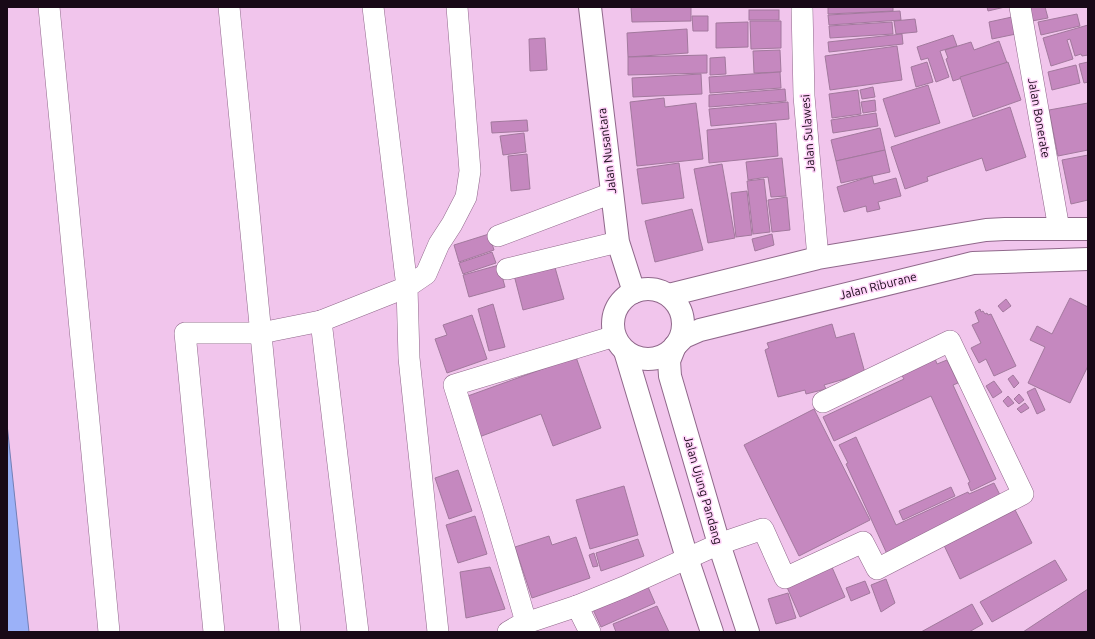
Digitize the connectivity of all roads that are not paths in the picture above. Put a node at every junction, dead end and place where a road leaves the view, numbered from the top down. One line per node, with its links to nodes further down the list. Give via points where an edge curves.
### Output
1 (49, 7): 28 (street)
2 (229, 7): 20 (street)
3 (373, 7): 16 (street)
4 (457, 7): 16 (street, via 470,171 466,197 439,244 426,274)
5 (590, 7): 8 (main road, Jalan Nusantara)
6 (802, 7): 13 (street, Jalan Sulawesi, via 804,96)
7 (1020, 7): 9 (street, Jalan Bonerate)
8 (612, 194): 11 (street); 12 (main road, Jalan Nusantara)
9 (1059, 229): 10 (main road); 13 (main road, via 986,230)
10 (1088, 229)
11 (498, 236)
12 (618, 242): 15 (street); 17 (main road, Jalan Nusantara)
13 (818, 258): 18 (main road)
14 (1088, 259): 22 (main road, Jalan Riburane, via 973,263 700,330 684,337)
15 (507, 269)
16 (407, 287): 19 (street); 32 (street, via 410,358)
17 (634, 292): 18 (main road, via 658,290); 21 (main road, via 625,298 614,318 613,327)
18 (669, 296): 22 (main road, via 679,307 683,322 682,335)
19 (321, 321): 20 (street); 31 (street)
20 (261, 333): 29 (street, via 185,333); 30 (street)
21 (620, 344): 22 (main road, via 638,358 653,359 667,354); 25 (main road); 27 (street, via 454,385)
22 (675, 346): 24 (main road, Jalan Ujung Pandang, via 669,361 670,376)
23 (824, 402): 24 (street, via 950,341 1023,494 877,569 863,542 786,578 763,529)
24 (719, 544): 25 (street); 36 (main road, Jalan Ujung Pandang)
25 (687, 558): 26 (street, via 624,588); 35 (main road)
26 (577, 606): 27 (street); 34 (street)
27 (526, 622): 33 (street)
28 (108, 632)
29 (214, 632)
30 (290, 632)
31 (358, 632)
32 (438, 632)
33 (508, 632)
34 (590, 632)
35 (712, 632)
36 (748, 632)

